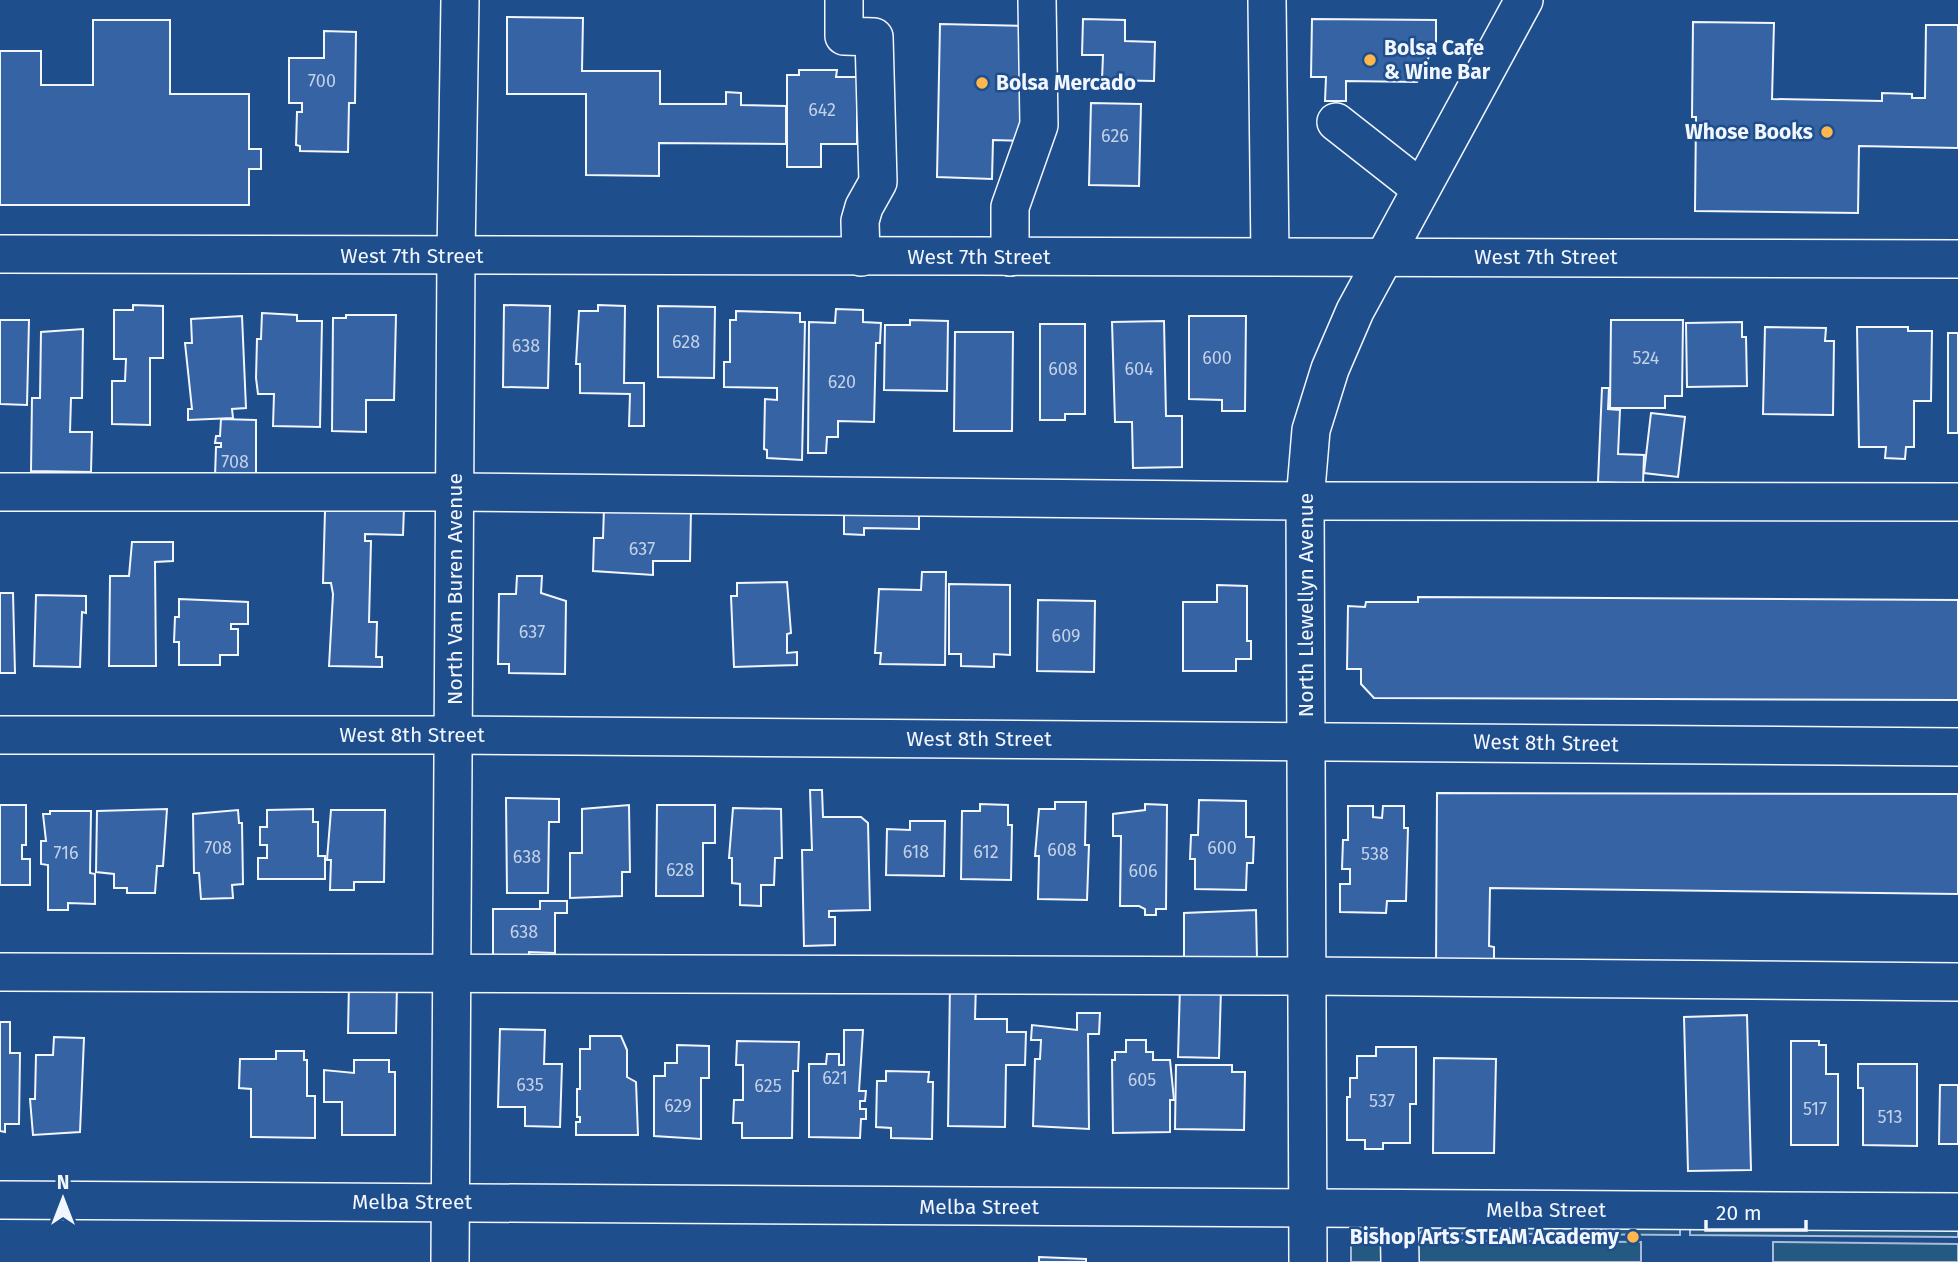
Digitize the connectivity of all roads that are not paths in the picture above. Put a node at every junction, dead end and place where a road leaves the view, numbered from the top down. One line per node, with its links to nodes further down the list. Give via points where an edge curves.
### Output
1 (460, 0): 9 (street, North Van Buren Avenue)
2 (844, 0): 12 (street, via 844,36 874,37 878,182 860,221)
3 (1038, 0): 13 (street, via 1040,125 1010,207)
4 (1267, 0): 10 (street)
5 (1524, 0): 7 (street, North Llewellyn Avenue)
6 (1336, 122): 7 (street)
7 (1420, 188): 11 (street, North Llewellyn Avenue)
8 (0, 254): 9 (street, West 7th Street)
9 (456, 256): 12 (street, West 7th Street); 16 (street, North Van Buren Avenue)
10 (1270, 256): 11 (street, West 7th Street); 13 (street, West 7th Street)
11 (1385, 256): 14 (street, West 7th Street); 17 (street, North Llewellyn Avenue, via 1330,369 1311,430)
12 (861, 257): 13 (street, West 7th Street)
13 (1010, 257)
14 (1958, 260)
15 (0, 492): 16 (street)
16 (455, 492): 17 (street); 20 (street, North Van Buren Avenue)
17 (1305, 501): 18 (street); 21 (street, North Llewellyn Avenue)
18 (1958, 502)
19 (0, 735): 20 (street, West 8th Street)
20 (454, 735): 21 (street, West 8th Street); 24 (street, North Van Buren Avenue)
21 (1305, 741): 22 (street, West 8th Street); 25 (street, North Llewellyn Avenue)
22 (1958, 747)
23 (0, 972): 24 (street)
24 (452, 973): 25 (street); 28 (street, North Van Buren Avenue)
25 (1308, 976): 26 (street); 30 (street, North Llewellyn Avenue)
26 (1958, 982)
27 (0, 1200): 28 (street, Melba Street)
28 (449, 1202): 30 (street, Melba Street); 32 (street, North Van Buren Avenue)
29 (1399, 1209): 30 (street, Melba Street); 31 (street, Melba Street); 34 (street)
30 (1308, 1210): 33 (street, North Llewellyn Avenue)
31 (1958, 1212)
32 (450, 1262)
33 (1308, 1262)
34 (1400, 1262)

